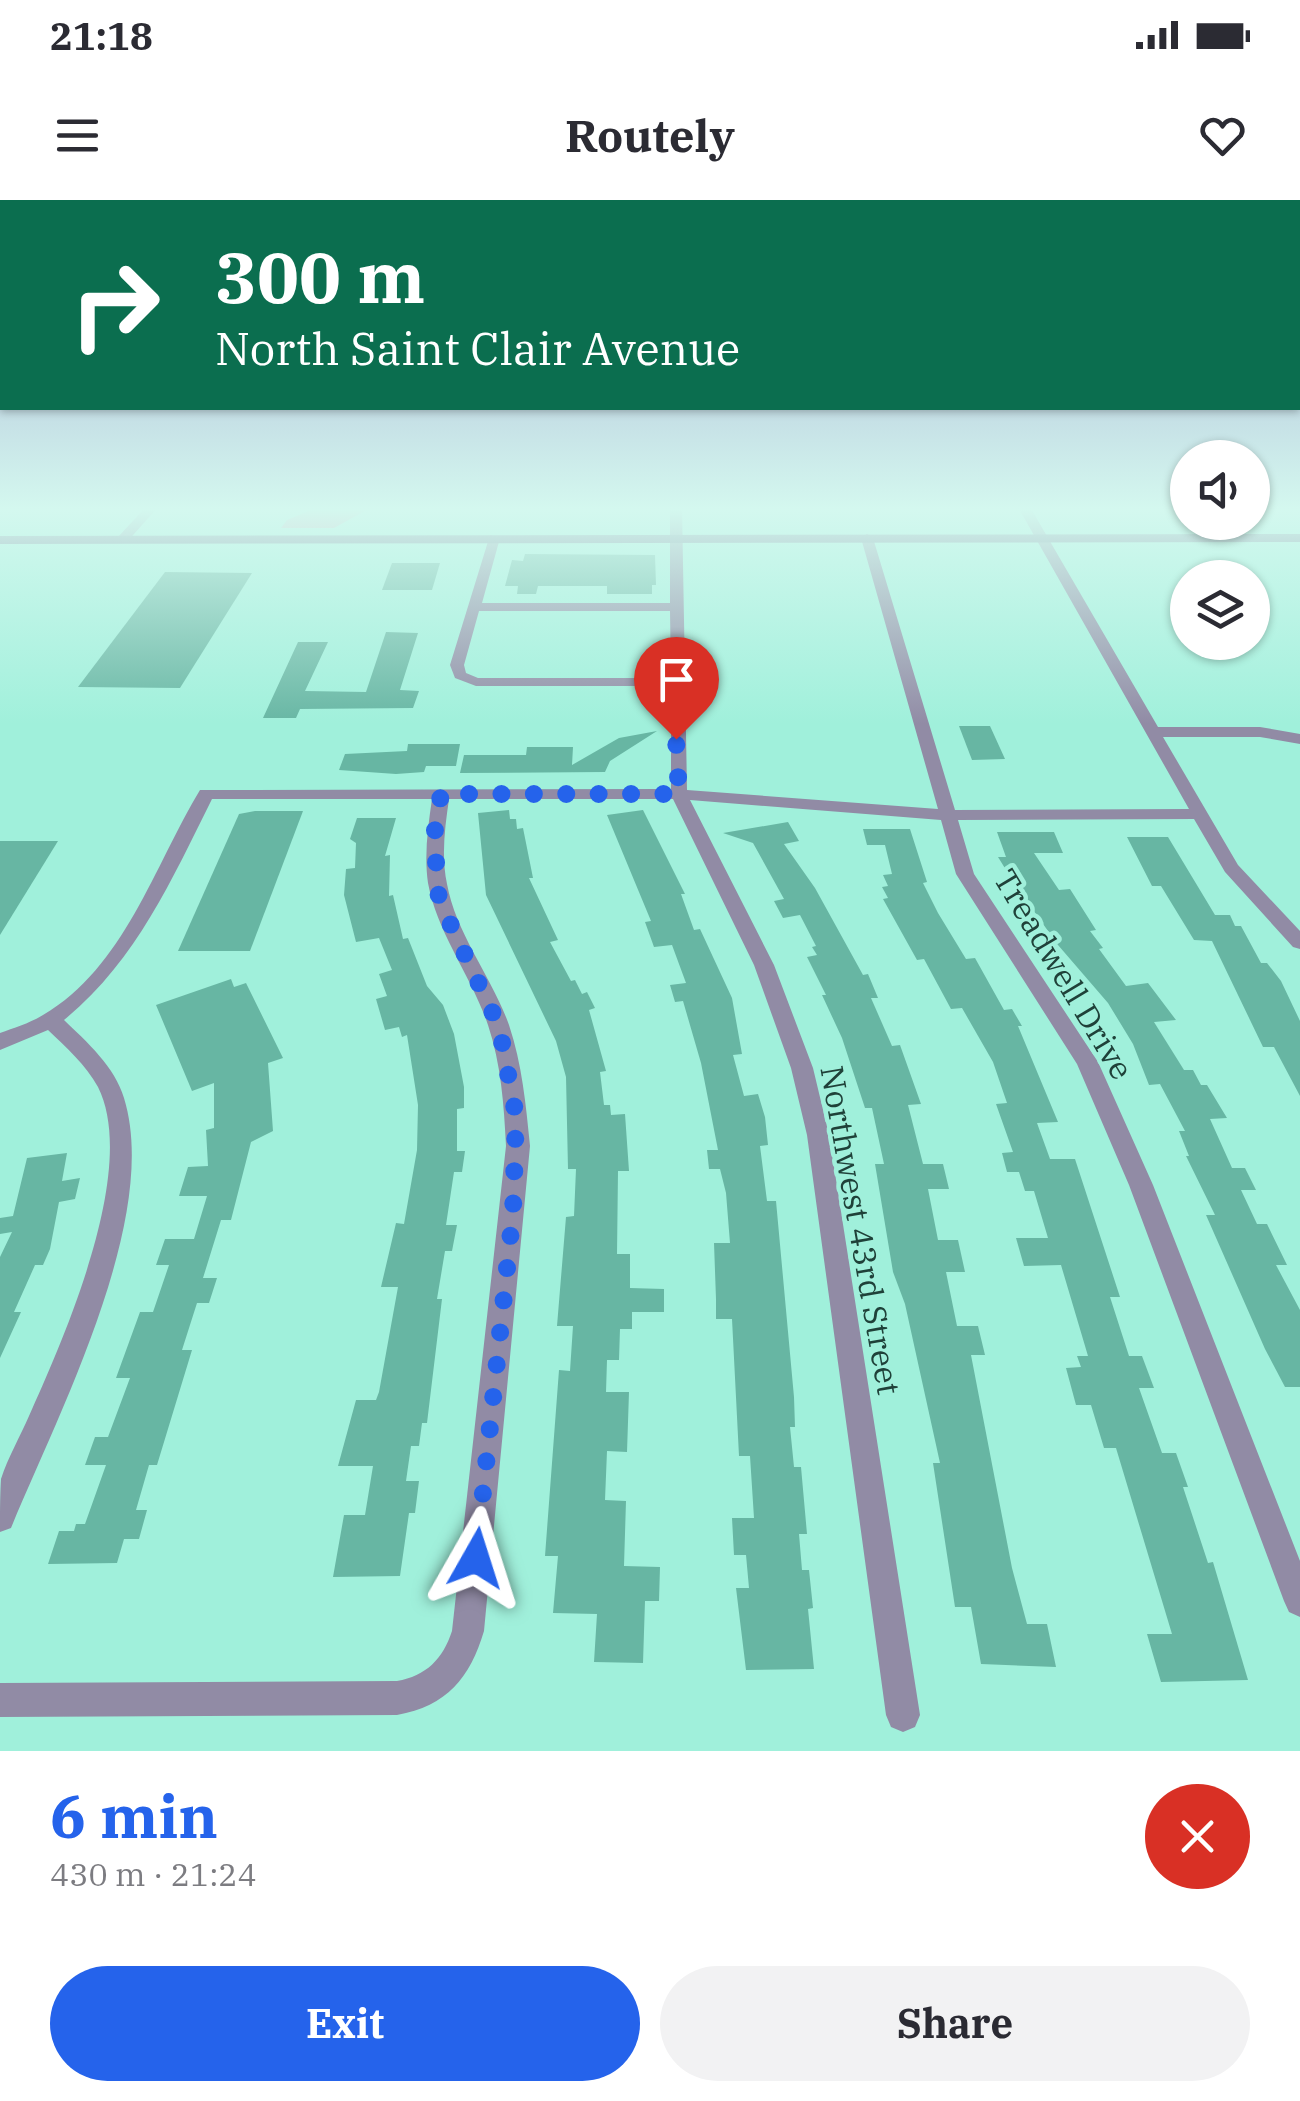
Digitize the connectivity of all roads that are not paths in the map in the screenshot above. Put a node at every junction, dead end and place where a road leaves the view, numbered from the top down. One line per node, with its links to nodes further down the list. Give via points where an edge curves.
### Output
1 (481, 579): 5 (street)
2 (676, 579): 6 (street, Northwest 43rd Street)
3 (879, 579): 13 (street, Treadwell Drive)
4 (1065, 579): 8 (street)
5 (473, 607): 6 (street); 7 (street, via 456,670 476,682)
6 (676, 607): 7 (street, Northwest 43rd Street)
7 (676, 682): 11 (street, Northwest 43rd Street)
8 (1152, 732): 9 (street); 12 (street)
9 (1300, 738)
10 (441, 794): 11 (street); 15 (street, via 206,794 128,947); 19 (street, via 434,836 439,900 499,1026 518,1146 464,1646 447,1675 413,1696)
11 (679, 794): 13 (street); 20 (street, Northwest 43rd Street, via 764,964 802,1068 818,1135)
12 (1200, 814): 13 (street); 14 (street, via 1241,882)
13 (948, 815): 18 (street, Treadwell Drive, via 973,887 1087,1062 1141,1185)
14 (1300, 942)
15 (51, 1020): 16 (street); 17 (street, via 94,1063 113,1097 123,1141 118,1207 99,1273)
16 (0, 1042)
17 (0, 1517)
18 (1300, 1601)
19 (0, 1700)
20 (903, 1715)

